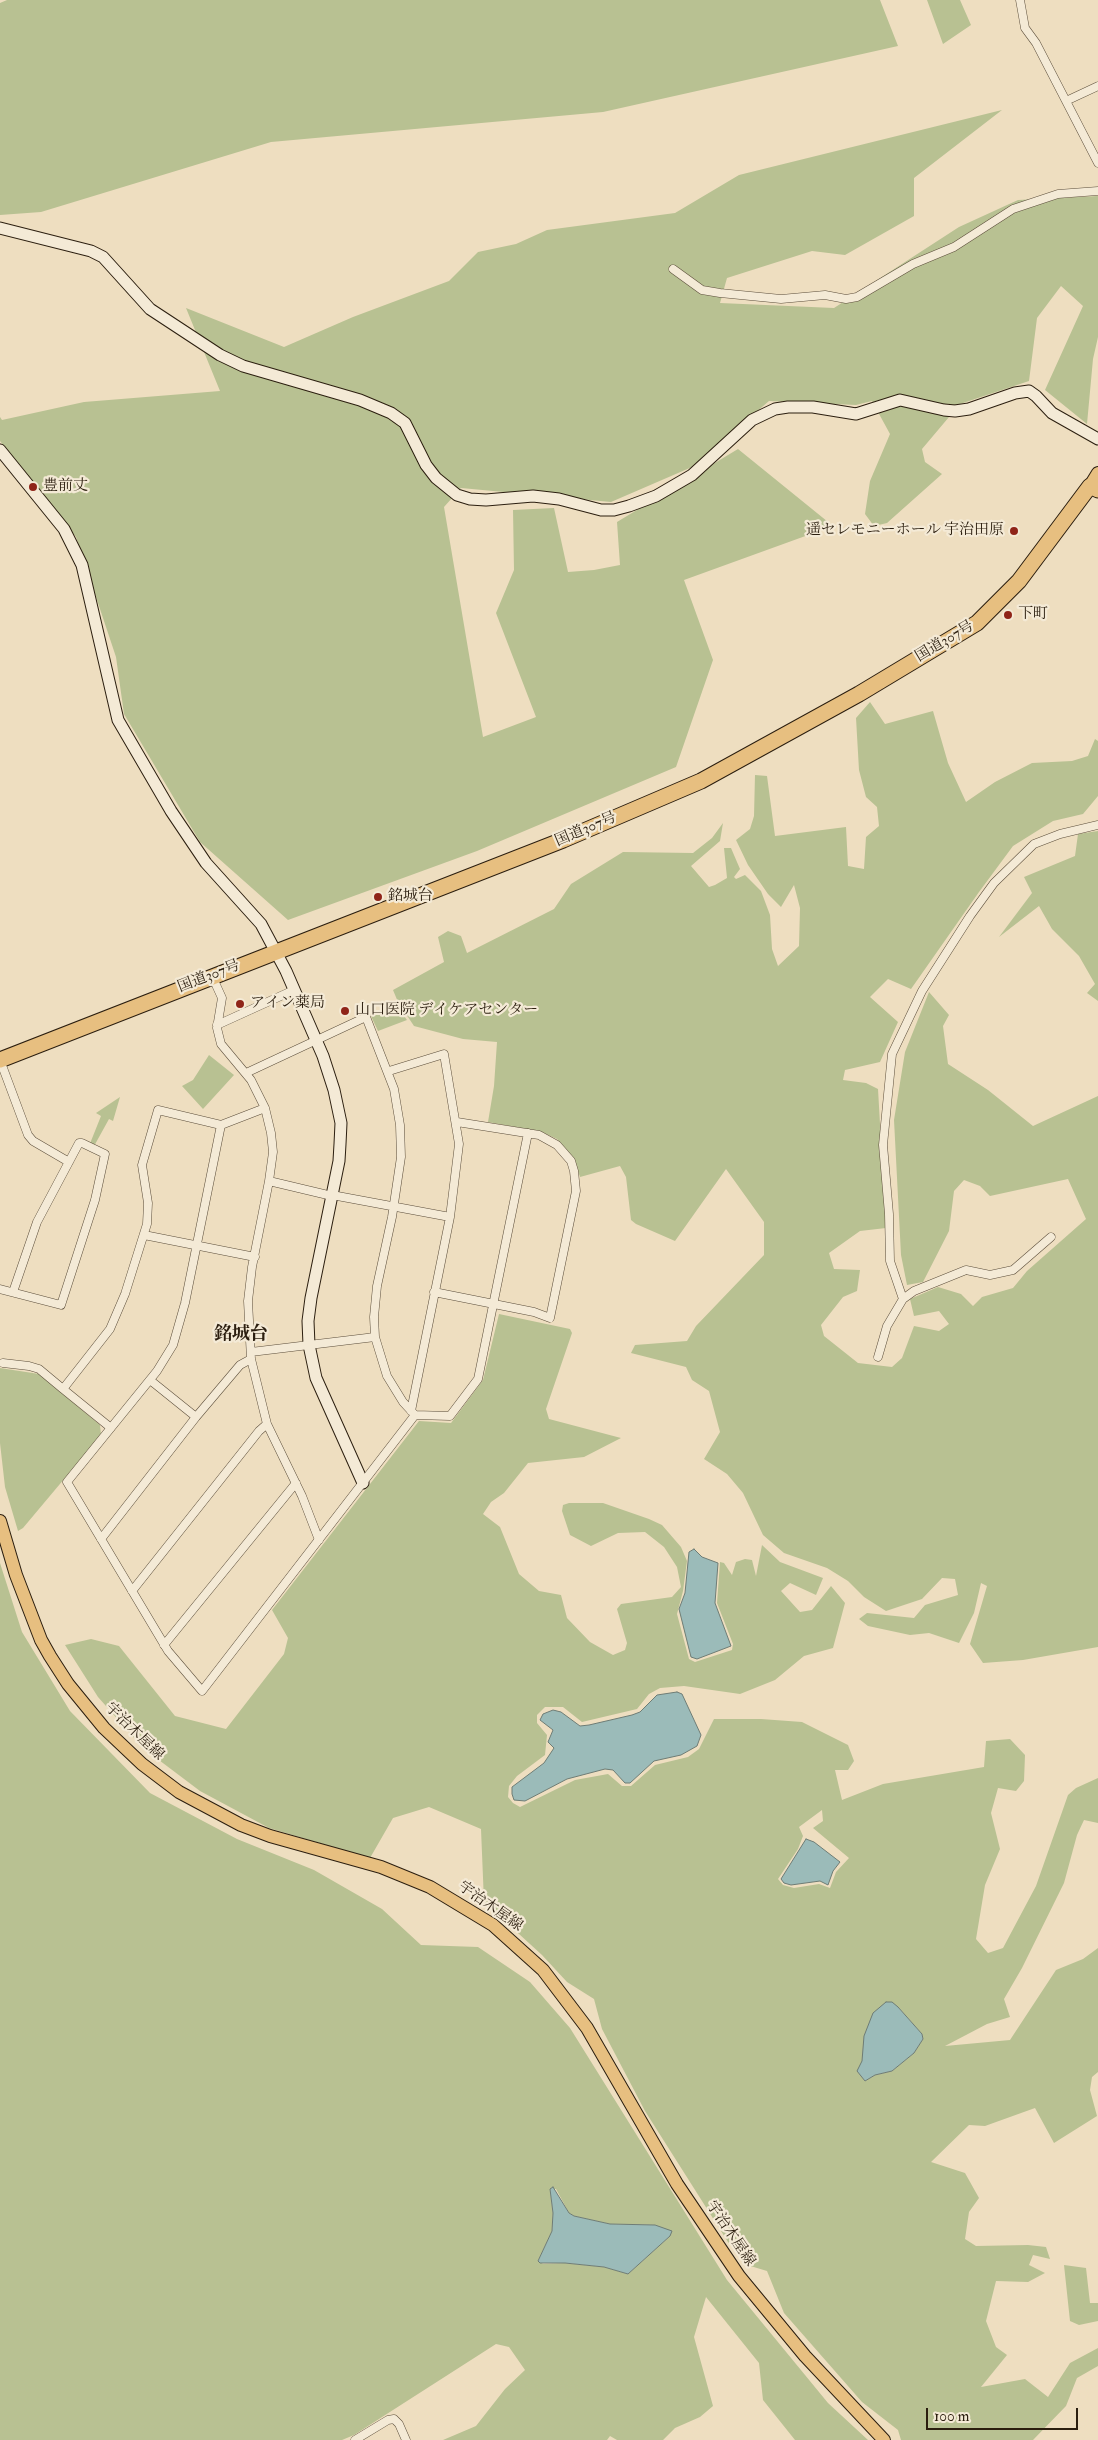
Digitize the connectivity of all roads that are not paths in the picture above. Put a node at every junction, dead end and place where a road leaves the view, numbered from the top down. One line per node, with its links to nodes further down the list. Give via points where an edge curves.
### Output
1 (1020, 0): 3 (street, via 1025,28)
2 (1098, 86): 3 (street)
3 (1066, 101): 4 (street)
4 (1098, 163)
5 (1098, 191): 7 (street, via 1058,194 1013,209 954,248 913,264 857,297 846,299 826,295 781,299 711,292 702,290)
6 (0, 228): 8 (street, via 92,251 103,257 150,309 220,355 244,366 360,400 391,413 405,424 436,478 457,495 470,499 533,496 601,510 629,506 656,496 692,475 752,420 774,409 788,407 813,407 856,414 900,400 955,411 1029,391 1052,413)
7 (672, 269)
8 (1098, 439)
9 (0, 450): 12 (street, via 64,529 82,565 118,720 171,811 206,863 261,924)
10 (1095, 483): 12 (highway, 国道307号, via 995,607 977,623 859,694 701,781 563,840)
11 (1098, 825): 36 (street, via 1034,844 994,883 922,991 892,1054 883,1145 890,1261)
12 (276, 950): 13 (highway, 国道307号); 14 (street)
13 (212, 976): 15 (street, via 222,998); 17 (highway, 国道307号)
14 (294, 990): 15 (street); 16 (street)
15 (217, 1025): 19 (street, via 221,1044)
16 (316, 1040): 18 (street, via 366,1017); 19 (street); 26 (street, via 332,1081 340,1123 339,1161)
17 (0, 1060): 24 (street, via 28,1135)
18 (389, 1071): 21 (street, via 444,1054); 27 (street, via 400,1125 401,1157)
19 (246, 1073): 20 (street)
20 (265, 1108): 22 (street); 25 (street, via 273,1152)
21 (457, 1122): 23 (street); 28 (street, via 459,1144)
22 (221, 1125): 29 (street, via 158,1110 142,1165 148,1203); 31 (street)
23 (528, 1133): 37 (street); 37 (street, via 566,1152 574,1171 576,1191 553,1307 550,1318)
24 (70, 1162): 34 (street, via 37,1222); 34 (street, via 82,1142 105,1154 95,1200 61,1305)
25 (269, 1182): 26 (street); 32 (street)
26 (332, 1195): 27 (street); 39 (street, via 311,1298)
27 (394, 1207): 28 (street); 38 (street, via 377,1286)
28 (450, 1217): 35 (street)
29 (144, 1235): 31 (street); 44 (street, via 110,1329)
30 (1051, 1237): 36 (street, via 1013,1270 990,1275 966,1270 914,1290)
31 (197, 1245): 32 (street); 43 (street, via 180,1326 169,1352)
32 (255, 1257): 40 (street, via 248,1302)
33 (0, 1289): 34 (street)
34 (13, 1292)
35 (434, 1292): 37 (street); 45 (street)
36 (903, 1299): 41 (street, via 887,1326)
37 (493, 1304): 45 (street, via 478,1379 450,1416)
38 (376, 1337): 39 (street); 45 (street, via 387,1376)
39 (309, 1345): 40 (street); 50 (street, via 316,1378)
40 (251, 1355): 46 (street); 47 (street)
41 (878, 1357)
42 (3, 1363): 44 (street, via 39,1369)
43 (150, 1380): 46 (street); 48 (street)
44 (63, 1389): 48 (street)
45 (413, 1413): 50 (street)
46 (196, 1417): 52 (street)
47 (267, 1424): 49 (street); 54 (street)
48 (111, 1428): 52 (street, via 67,1482)
49 (296, 1483): 53 (street); 55 (street)
50 (363, 1483): 53 (street)
51 (0, 1521): 58 (main road, 宇治木屋線, via 16,1575 50,1656 104,1728 142,1764 179,1792 241,1825 381,1867 437,1890 493,1925 543,1970 587,2028 672,2177 739,2276 805,2356)
52 (101, 1539): 54 (street)
53 (319, 1540): 55 (street, via 202,1691)
54 (132, 1591): 55 (street)
55 (164, 1644)
56 (356, 2440): 57 (street, via 394,2419)
57 (406, 2440)
58 (884, 2440)

